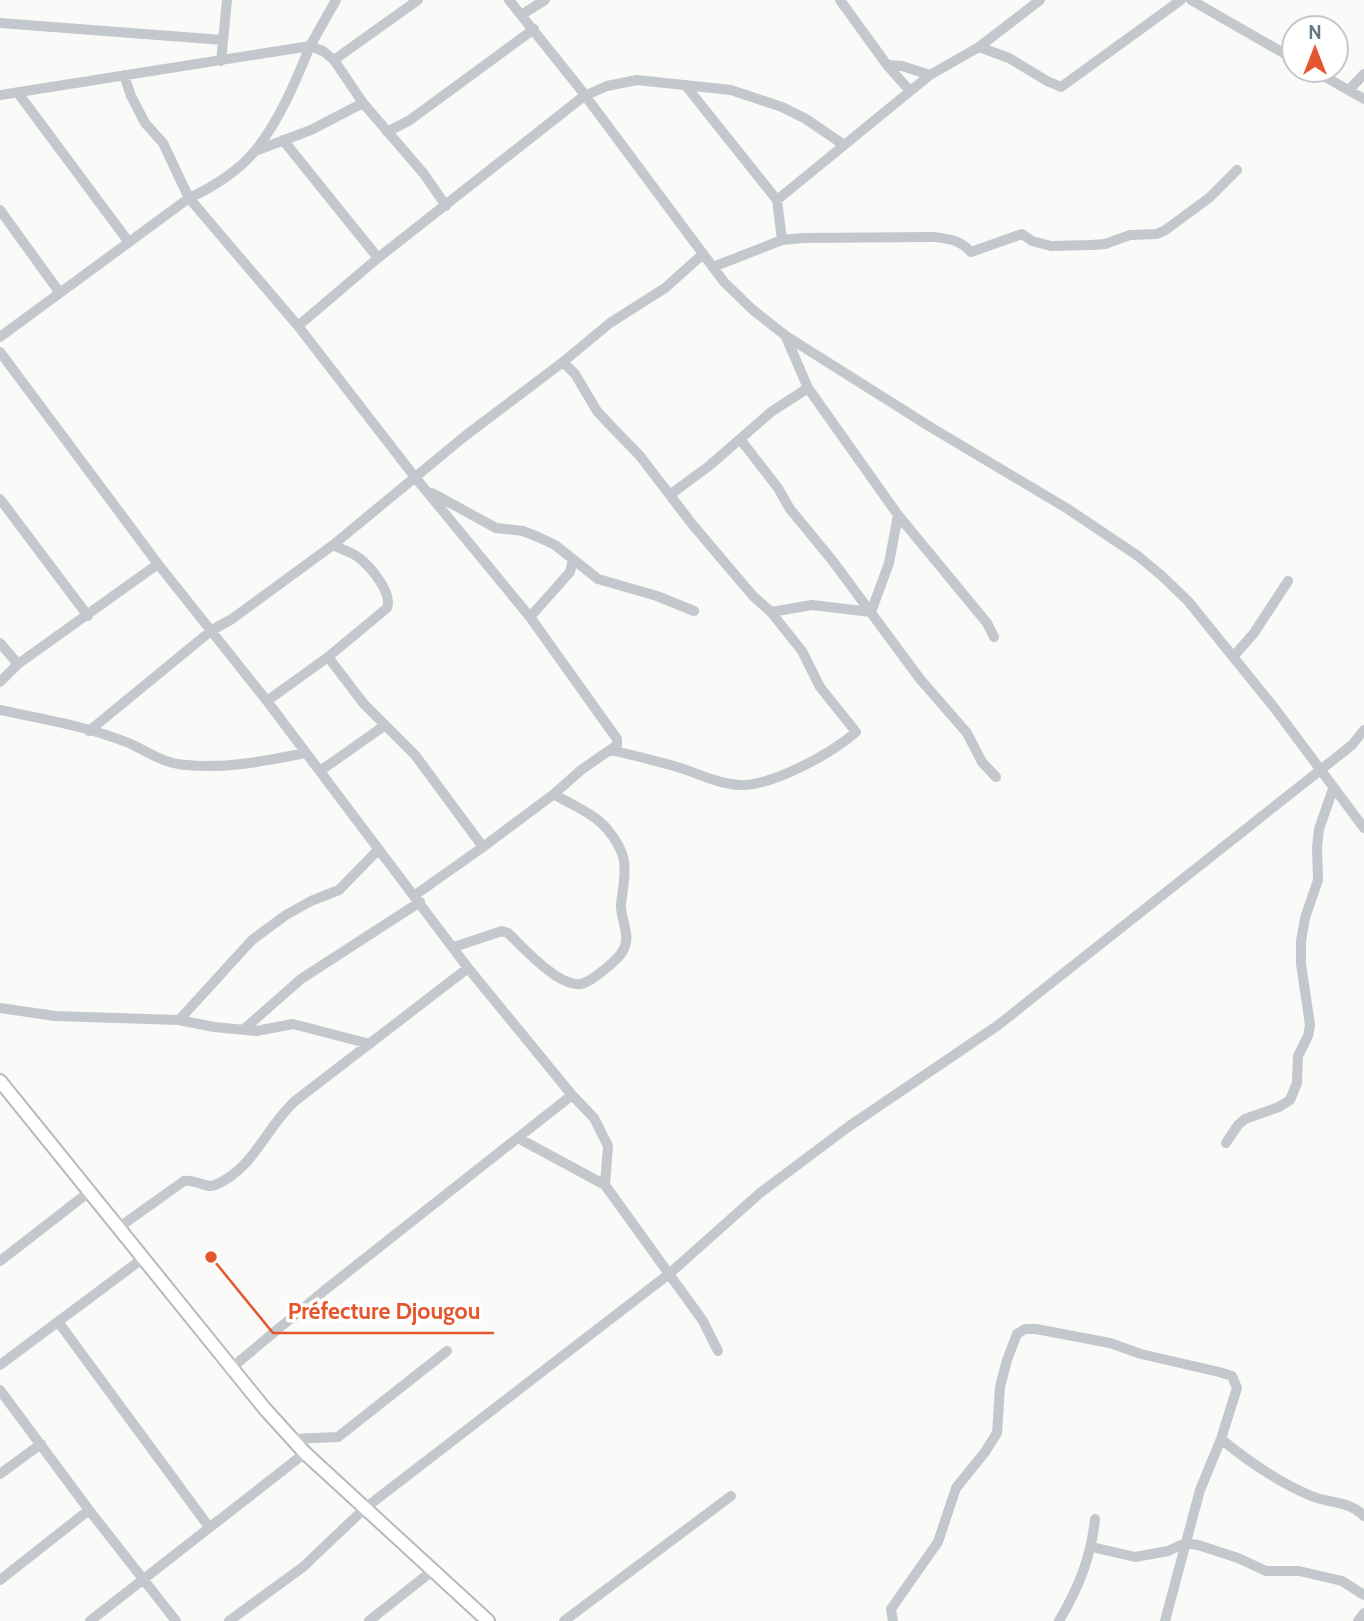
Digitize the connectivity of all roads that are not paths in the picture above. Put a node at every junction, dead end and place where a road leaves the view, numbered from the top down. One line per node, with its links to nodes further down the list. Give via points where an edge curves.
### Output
1 (227, 0): 13 (street)
2 (336, 0): 14 (street)
3 (418, 0): 17 (street)
4 (509, 0): 10 (street)
5 (545, 0): 10 (street)
6 (840, 0): 19 (street)
7 (1040, 0): 15 (street)
8 (1181, 0): 15 (street, via 1061,87)
9 (1191, 0): 16 (street)
10 (521, 15): 12 (street)
11 (0, 23): 13 (street)
12 (534, 29): 29 (street); 32 (street)
13 (223, 40): 18 (street)
14 (310, 46): 17 (street); 18 (street); 35 (street, via 296,80)
15 (979, 47): 22 (street)
16 (1280, 51)
17 (334, 60): 31 (street)
18 (221, 61): 21 (street)
19 (887, 65): 22 (street); 26 (street)
20 (1364, 74): 25 (street)
21 (124, 75): 27 (street); 37 (street, via 145,123 163,143)
22 (930, 75): 26 (street)
23 (1338, 84): 25 (street)
24 (686, 86): 29 (street, via 636,80); 34 (street, via 711,86 753,96 806,119); 38 (street)
25 (1349, 90): 30 (street)
26 (910, 91): 34 (street)
27 (18, 93): 28 (street); 42 (street)
28 (0, 95)
29 (584, 96): 39 (street); 43 (street)
30 (1364, 99)
31 (363, 103): 32 (street); 33 (street)
32 (387, 132): 39 (street)
33 (283, 140): 35 (street); 44 (street)
34 (844, 145): 38 (street)
35 (254, 152): 37 (street, via 219,182)
36 (1237, 170): 41 (street, via 1209,198 1164,230 1105,244 1051,246 1022,234 971,251 955,240 934,237)
37 (189, 198): 42 (street); 47 (street)
38 (777, 200): 41 (street)
39 (446, 206): 44 (street)
40 (0, 209): 46 (street)
41 (782, 240): 45 (street)
42 (128, 241): 46 (street)
43 (703, 254): 45 (street); 51 (street, via 665,288 610,323)
44 (378, 258): 47 (street)
45 (713, 267): 48 (street, via 753,310)
46 (60, 293): 49 (street)
47 (298, 326): 54 (street)
48 (786, 336): 52 (street); 72 (street, via 1138,555 1188,601)
49 (0, 337)
50 (0, 352): 61 (street)
51 (563, 362): 54 (street); 56 (street, via 603,418)
52 (807, 388): 53 (street); 58 (street)
53 (740, 439): 56 (street); 65 (street)
54 (414, 476): 55 (street); 59 (street)
55 (426, 489): 60 (street, via 496,528 538,537); 67 (street)
56 (671, 494): 64 (street, via 707,543)
57 (0, 499): 66 (street)
58 (898, 515): 65 (street, via 890,563); 69 (street)
59 (333, 545): 68 (street); 71 (street, via 366,565 389,604)
60 (573, 559): 63 (street, via 598,579); 67 (street, via 570,572)
61 (158, 564): 66 (street); 68 (street)
62 (1289, 581): 72 (street)
63 (694, 611)
64 (771, 612): 65 (street, via 813,605); 80 (street, via 856,732 850,738 782,776 742,785)
65 (871, 612): 84 (street)
66 (88, 616): 73 (street)
67 (530, 617): 80 (street, via 617,739)
68 (212, 630): 75 (street); 79 (street)
69 (994, 637)
70 (0, 643): 73 (street)
71 (328, 657): 75 (street); 77 (street)
72 (1233, 657): 82 (street)
73 (18, 664): 74 (street)
74 (0, 682)
75 (267, 701): 81 (street)
76 (0, 710): 79 (street)
77 (384, 726): 83 (street); 88 (street, via 415,755)
78 (1364, 730): 82 (street)
79 (89, 731): 81 (street, via 186,765 265,761)
80 (611, 750): 86 (street)
81 (304, 753): 83 (street)
82 (1321, 770): 85 (street); 107 (street, via 997,1026 760,1193)
83 (320, 771): 89 (street)
84 (996, 776)
85 (1333, 789): 87 (street); 100 (street, via 1319,829 1318,880 1301,941 1310,1026 1298,1056 1297,1083 1290,1100 1245,1119)
86 (554, 794): 88 (street); 91 (street, via 608,829 625,862 621,919 625,948 581,984 563,980 502,930)
87 (1364, 828)
88 (483, 848): 90 (street)
89 (378, 850): 90 (street); 94 (street, via 340,890 286,915 252,940)
90 (417, 899): 91 (street); 95 (street, via 301,979)
91 (454, 947): 92 (street)
92 (468, 968): 96 (street); 98 (street)
93 (0, 1008): 94 (street, via 55,1016)
94 (179, 1020): 95 (street)
95 (243, 1030): 96 (street, via 293,1024)
96 (370, 1044): 103 (street, via 285,1110 247,1163 208,1187 193,1179 184,1181)
97 (0, 1081): 102 (main road)
98 (572, 1095): 99 (street); 101 (street, via 594,1118 608,1146)
99 (518, 1138): 101 (street); 112 (street)
100 (1226, 1143)
101 (605, 1185): 107 (street)
102 (89, 1192): 103 (main road); 105 (street)
103 (118, 1228): 106 (main road)
104 (0, 1246): 105 (street)
105 (4, 1258)
106 (142, 1259): 108 (street); 112 (main road)
107 (669, 1274): 110 (street); 120 (street)
108 (59, 1323): 111 (street); 124 (street)
109 (447, 1351): 114 (street, via 338,1437)
110 (718, 1351)
111 (0, 1365)
112 (230, 1368): 114 (main road)
113 (0, 1390): 116 (street)
114 (292, 1439): 117 (main road)
115 (1221, 1439): 122 (street, via 1266,1473 1310,1496 1356,1508); 125 (street); 138 (street, via 1237,1388 1232,1376 1110,1343 1025,1329 1017,1334 1007,1360 996,1433 956,1488 937,1542 891,1608)
116 (41, 1444): 118 (street); 121 (street)
117 (306, 1454): 120 (main road); 124 (street)
118 (0, 1474)
119 (732, 1496): 137 (street)
120 (364, 1509): 127 (main road); 134 (street, via 303,1567)
121 (89, 1510): 128 (street); 129 (street)
122 (1364, 1516)
123 (1095, 1519): 126 (street)
124 (209, 1527): 128 (street)
125 (1185, 1543): 126 (street, via 1135,1557); 130 (street, via 1214,1549 1266,1571 1299,1571 1342,1581); 140 (street)
126 (1092, 1548): 139 (street)
127 (432, 1571): 135 (street); 136 (main road)
128 (142, 1579): 132 (street); 133 (street)
129 (0, 1580)
130 (1364, 1595)
131 (1364, 1613): 141 (street)
132 (90, 1621)
133 (176, 1621)
134 (229, 1621)
135 (369, 1621)
136 (488, 1621)
137 (564, 1621)
138 (893, 1621)
139 (1059, 1621)
140 (1165, 1621)
141 (1358, 1621)

